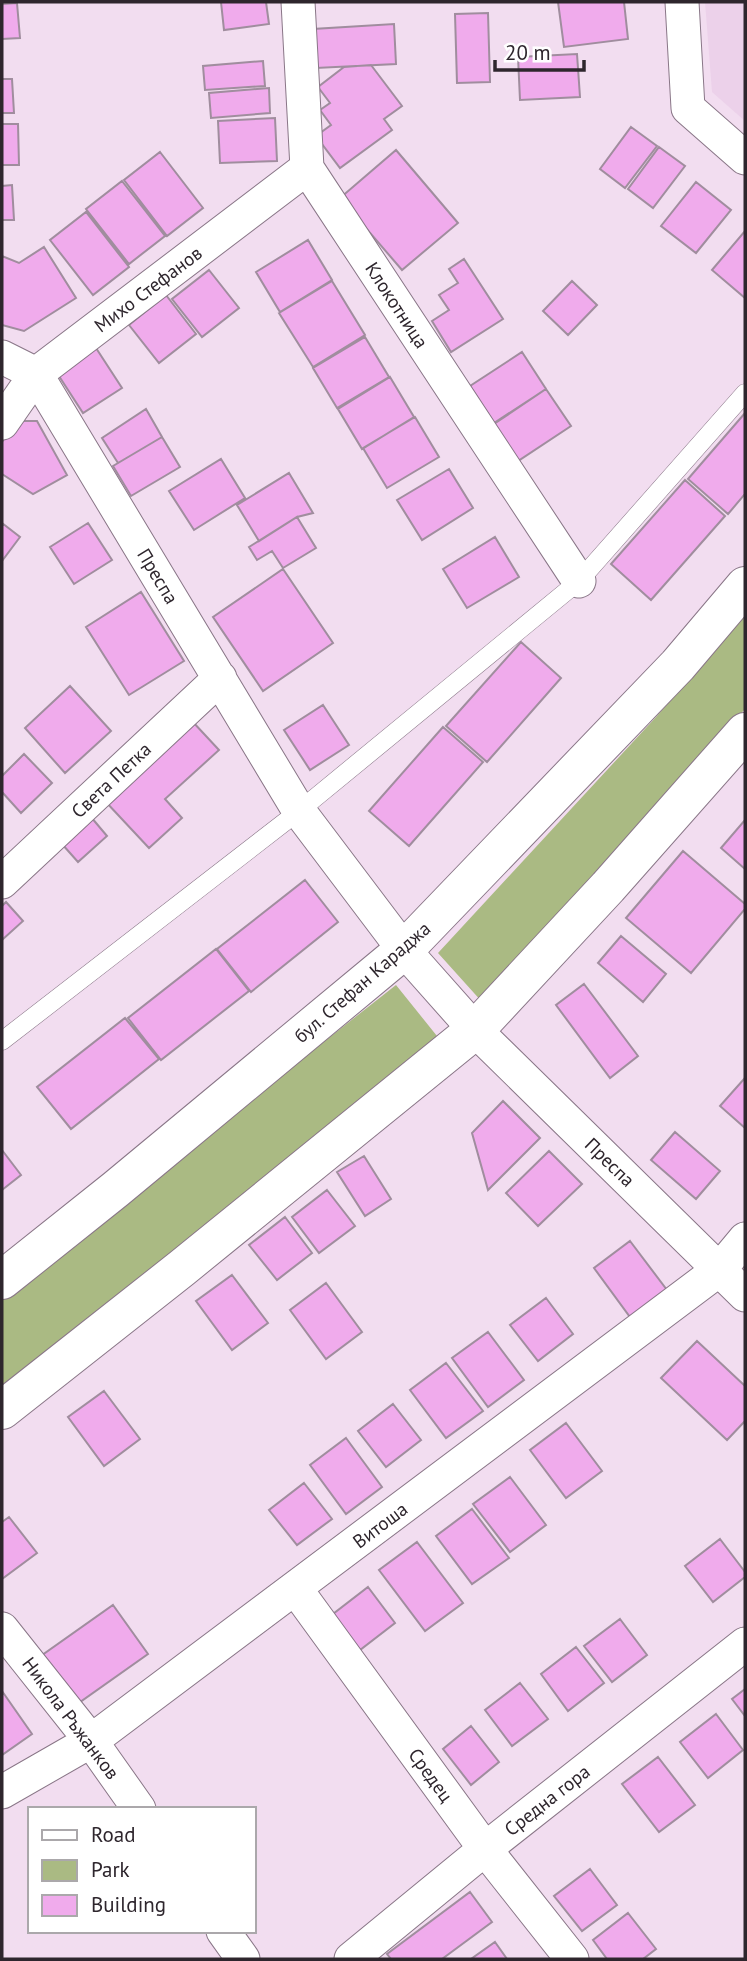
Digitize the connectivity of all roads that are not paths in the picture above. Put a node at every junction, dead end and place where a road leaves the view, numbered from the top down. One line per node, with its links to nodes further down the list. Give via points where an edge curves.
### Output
1 (298, 2): 4 (street)
2 (682, 2): 3 (street, via 688,108)
3 (745, 158)
4 (307, 168): 6 (street, Михо Стефанов); 9 (street, Клокотница)
5 (2, 357): 6 (street)
6 (36, 374): 8 (street, Михо Стефанов); 11 (street, Преспа)
7 (745, 393): 9 (lane)
8 (2, 423)
9 (579, 581): 13 (lane)
10 (745, 586): 15 (street, бул. Стефан Караджа, via 678,665)
11 (220, 678): 13 (street, Преспа); 14 (street, Света Петка)
12 (745, 732): 16 (street)
13 (299, 811): 15 (street, Преспа); 17 (lane)
14 (2, 882)
15 (404, 950): 16 (street, Преспа); 20 (street, бул. Стефан Караджа)
16 (475, 1030): 19 (street, Преспа); 22 (street)
17 (2, 1041)
18 (745, 1239): 19 (street, Витоша)
19 (720, 1269): 21 (street, Преспа); 23 (street, Витоша)
20 (2, 1280)
21 (745, 1295)
22 (2, 1410)
23 (295, 1588): 26 (street, Витоша); 29 (street, Средец)
24 (2, 1629): 26 (street, Никола Ръжанков)
25 (745, 1644): 29 (street, Средна гора)
26 (91, 1741): 27 (street, Витоша); 28 (street, Никола Ръжанков)
27 (2, 1793)
28 (138, 1807)
29 (485, 1849): 32 (street, Средна гора); 33 (street, Средец)
30 (224, 1933): 31 (street)
31 (243, 1959)
32 (351, 1959)
33 (572, 1959)

